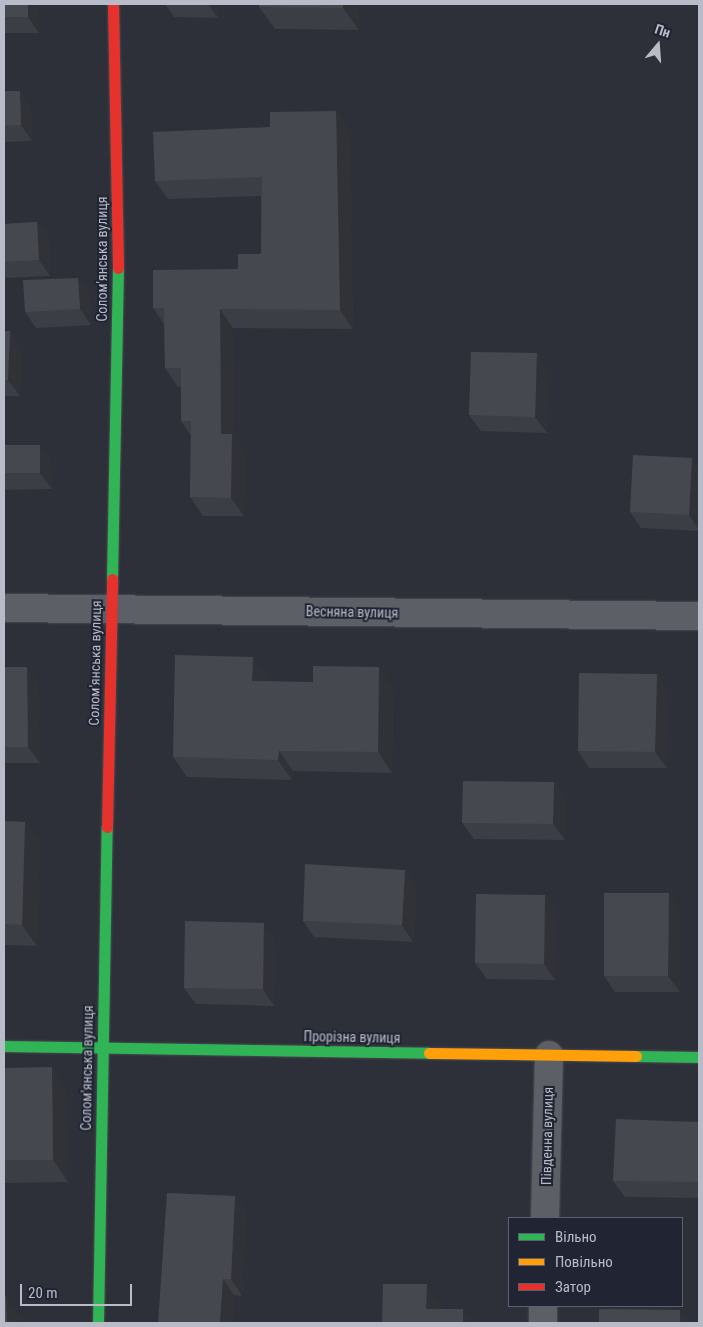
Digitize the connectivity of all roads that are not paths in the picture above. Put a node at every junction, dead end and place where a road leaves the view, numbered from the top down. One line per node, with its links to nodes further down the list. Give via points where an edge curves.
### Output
1 (113, 4): 3 (street, Солом'янська вулиця, via 118,273)
2 (4, 608): 3 (street, Весняна вулиця)
3 (112, 608): 4 (street, Весняна вулиця); 6 (street, Солом'янська вулиця)
4 (699, 616)
5 (4, 1046): 6 (street, Прорізна вулиця)
6 (102, 1049): 7 (street, Прорізна вулиця); 11 (street, Солом'янська вулиця)
7 (549, 1055): 8 (street, Прорізна вулиця); 9 (street, Південна вулиця)
8 (699, 1057)
9 (545, 1217)
10 (543, 1307): 12 (street)
11 (98, 1323)
12 (543, 1323)

